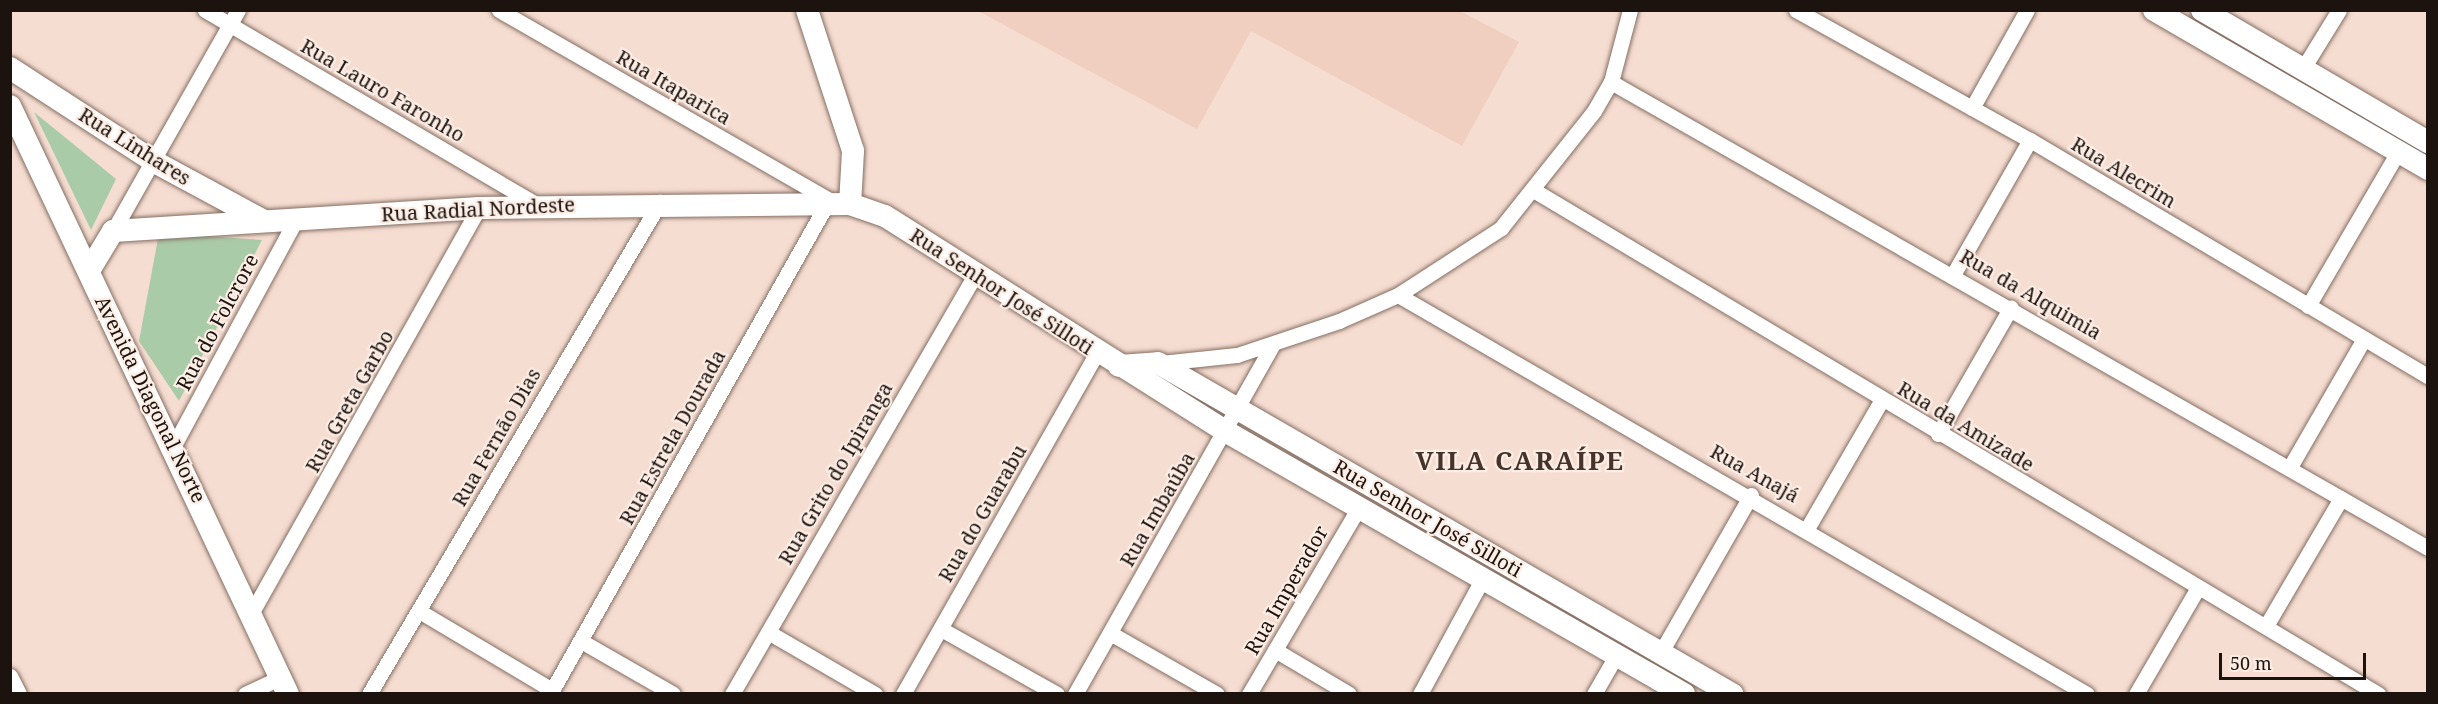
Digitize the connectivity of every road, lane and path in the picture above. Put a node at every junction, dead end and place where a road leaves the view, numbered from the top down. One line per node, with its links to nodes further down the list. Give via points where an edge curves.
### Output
1 (205, 10): 11 (street, Rua Lauro Faronho)
2 (238, 10): 11 (street)
3 (499, 10): 23 (street, Rua Itaparica)
4 (1629, 10): 14 (street)
5 (1796, 10): 16 (street, Rua Alecrim)
6 (2027, 10): 16 (street)
7 (2154, 10): 20 (street)
8 (2202, 10): 13 (street)
9 (2339, 10): 13 (street)
10 (803, 13): 23 (street, via 853,151)
11 (230, 25): 19 (street); 24 (street, Rua Lauro Faronho)
12 (10, 68): 19 (street, Rua Linhares)
13 (2302, 70): 18 (street)
14 (1611, 82): 21 (street); 31 (street, Rua da Alquimia)
15 (10, 106): 30 (street, Avenida Diagonal Norte)
16 (1972, 108): 17 (street, Rua Alecrim)
17 (2030, 140): 31 (street); 34 (street, Rua Alecrim)
18 (2427, 142): 20 (street)
19 (153, 161): 28 (street, Rua Linhares); 29 (street)
20 (2414, 161): 34 (street)
21 (1535, 191): 33 (street, via 1500,228); 42 (street, Rua da Amizade)
22 (660, 202): 23 (street, Rua Radial Nordeste); 24 (street, Rua Radial Nordeste); 55 (street, Rua Fernão Dias)
23 (839, 202): 26 (street, Rua Radial Nordeste); 61 (street, Rua Estrela Dourada)
24 (538, 206): 25 (street, Rua Radial Nordeste)
25 (479, 208): 27 (street, Rua Radial Nordeste); 56 (street, Rua Greta Garbo)
26 (885, 216): 32 (street, Rua Senhor José Silloti)
27 (296, 219): 28 (street, Rua Radial Nordeste); 46 (street, Rua do Folcrore)
28 (262, 220): 29 (street, Rua Radial Nordeste)
29 (113, 231): 30 (street)
30 (90, 269): 46 (street, Avenida Diagonal Norte)
31 (1954, 273): 35 (street, Rua da Alquimia)
32 (975, 274): 38 (street, Rua Senhor José Silloti); 59 (street, Rua Grito do Ipiranga)
33 (1398, 295): 37 (street); 48 (street, Rua Anajá)
34 (2308, 306): 36 (street, Rua Alecrim)
35 (2011, 307): 45 (street); 47 (street, Rua da Alquimia)
36 (2364, 339): 41 (street, Rua Alecrim); 47 (street)
37 (1273, 344): 39 (street, via 1194,362); 43 (street, Rua Imbaúba)
38 (1097, 353): 40 (street, Rua Senhor José Silloti); 58 (street, Rua do Guarabu)
39 (1158, 363): 40 (street); 43 (street, Rua Senhor José Silloti)
40 (1119, 366): 44 (street, Rua Senhor José Silloti)
41 (2427, 376)
42 (1881, 401): 45 (street, Rua da Amizade); 51 (street)
43 (1238, 409): 44 (street, Rua Imbaúba); 63 (street, Rua Senhor José Silloti)
44 (1225, 431): 50 (street, Rua Senhor José Silloti); 60 (street, Rua Imbaúba)
45 (1938, 434): 54 (street, Rua da Amizade)
46 (174, 445): 56 (street, Avenida Diagonal Norte)
47 (2290, 467): 49 (street, Rua da Alquimia)
48 (1751, 495): 51 (street, Rua Anajá); 63 (street)
49 (2341, 498): 52 (street, Rua da Alquimia); 57 (street)
50 (1359, 507): 53 (street, Rua Senhor José Silloti); 62 (street, Rua Imperador)
51 (1808, 527): 68 (street, Rua Anajá)
52 (2427, 548)
53 (1484, 576): 64 (street, Rua Senhor José Silloti); 81 (street)
54 (2197, 589): 57 (street, Rua da Amizade); 85 (street)
55 (419, 611): 67 (street); 71 (street, Rua Fernão Dias)
56 (252, 612): 66 (street, Avenida Diagonal Norte)
57 (2266, 626): 86 (street, Rua da Amizade)
58 (940, 629): 75 (street, Rua do Guarabu); 76 (street)
59 (768, 632): 73 (street, Rua Grito do Ipiranga); 74 (street)
60 (1110, 633): 77 (street, Rua Imbaúba); 78 (street)
61 (581, 641): 67 (street, Rua Estrela Dourada); 72 (street)
62 (1275, 650): 79 (street, Rua Imperador); 80 (street)
63 (1661, 652): 84 (street, Rua Senhor José Silloti)
64 (1617, 654): 82 (street); 83 (street, Rua Senhor José Silloti)
65 (10, 676): 69 (street)
66 (285, 685): 70 (street)
67 (551, 692)
68 (2079, 692)
69 (19, 693)
70 (245, 693)
71 (369, 693)
72 (673, 693)
73 (732, 693)
74 (875, 693)
75 (903, 693)
76 (1057, 693)
77 (1076, 693)
78 (1217, 693)
79 (1249, 693)
80 (1349, 693)
81 (1420, 693)
82 (1594, 693)
83 (1684, 693)
84 (1732, 693)
85 (2136, 693)
86 (2378, 693)

